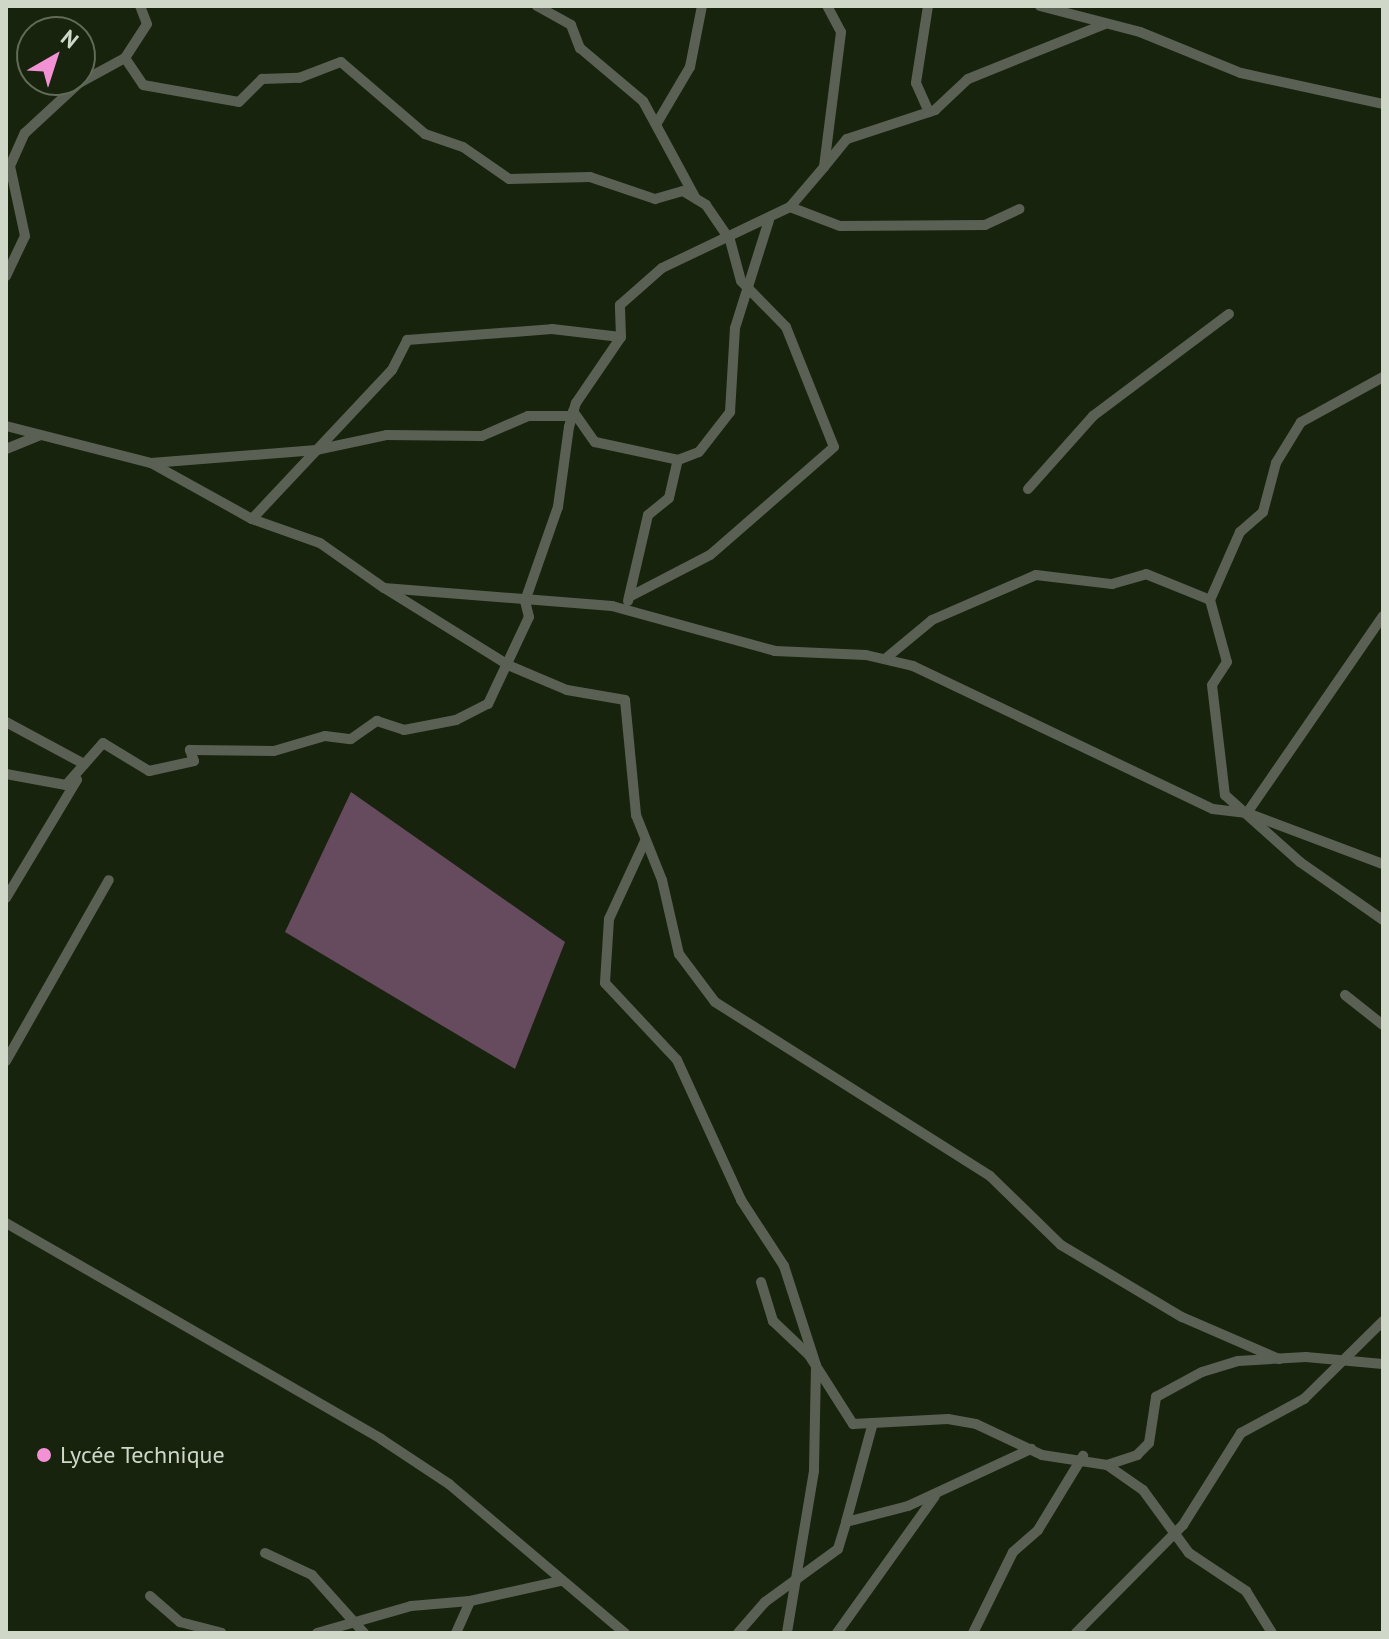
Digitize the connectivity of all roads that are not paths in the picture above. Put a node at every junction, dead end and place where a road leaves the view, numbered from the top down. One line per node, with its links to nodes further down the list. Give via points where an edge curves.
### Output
1 (140, 6): 8 (street, via 147,24)
2 (537, 6): 11 (street, via 571,25 580,48 616,74)
3 (702, 6): 11 (street, via 690,67)
4 (827, 6): 12 (street, via 841,32)
5 (928, 6): 10 (street, via 916,83)
6 (1040, 6): 7 (street)
7 (1105, 24): 9 (street, via 1241,73); 10 (street, via 968,79)
8 (125, 58): 13 (street, via 143,85 239,102 262,79 299,78 341,62 425,134 463,147 509,179 590,177 655,199 683,191); 18 (street, via 79,83 25,133 10,166 25,236)
9 (1383, 104)
10 (929, 112): 12 (street, via 847,139)
11 (657, 123): 13 (street)
12 (824, 167): 14 (street)
13 (696, 199): 17 (street)
14 (790, 207): 15 (street, via 840,226 985,225); 16 (street)
15 (1019, 209)
16 (769, 220): 17 (street); 19 (street)
17 (730, 240): 19 (street); 21 (street, via 631,287 620,305)
18 (6, 276)
19 (749, 286): 28 (street, via 730,358 730,412 699,452); 33 (street, via 786,327 834,447 710,555)
20 (1229, 314): 30 (street, via 1093,416)
21 (621, 337): 23 (street); 27 (street, via 552,329 407,340 392,370)
22 (1383, 377): 34 (street, via 1301,422 1276,463 1263,512 1240,532)
23 (572, 413): 27 (street, via 528,416 482,436 387,435); 28 (street, via 595,442); 35 (street, via 558,507)
24 (6, 426): 25 (street)
25 (40, 435): 26 (street); 29 (street)
26 (6, 449)
27 (316, 450): 29 (street); 31 (street)
28 (678, 460): 33 (street, via 669,498 648,515)
29 (151, 463): 31 (street)
30 (1028, 489)
31 (252, 519): 32 (street, via 320,543)
32 (384, 588): 35 (street); 39 (street)
33 (629, 597): 36 (street)
34 (1210, 600): 38 (street, via 1146,574 1098,584 1036,575 932,620); 44 (street, via 1227,662 1212,685 1222,720 1218,769 1225,795)
35 (525, 601): 36 (street); 39 (street, via 529,617)
36 (626, 611): 38 (street, via 775,651)
37 (1383, 616): 44 (street)
38 (885, 659): 44 (street, via 1019,712 1213,809)
39 (508, 665): 42 (street, via 488,704 456,720 404,730 377,721 351,739 325,736 274,751 190,750 194,761 149,771 103,743); 45 (street, via 567,690 625,700)
40 (6, 722): 42 (street)
41 (101, 735): 42 (street)
42 (84, 766): 43 (street, via 66,785); 48 (street)
43 (6, 774)
44 (1247, 813): 46 (street); 49 (street, via 1300,862)
45 (645, 841): 57 (street, via 679,954 715,1002 990,1176 1061,1245 1182,1317); 59 (street, via 609,919 605,983 677,1060 741,1200 784,1266)
46 (1383, 864)
47 (109, 880): 52 (street)
48 (6, 898)
49 (1383, 920)
50 (1345, 995): 51 (street)
51 (1383, 1025)
52 (6, 1061)
53 (6, 1223): 68 (street, via 381,1439 449,1484)
54 (761, 1282): 59 (street, via 773,1321)
55 (1383, 1321): 56 (street)
56 (1351, 1356): 57 (street); 58 (street); 66 (street, via 1304,1399 1241,1433)
57 (1279, 1359): 63 (street, via 1214,1368 1156,1397 1149,1443 1137,1455)
58 (1383, 1364)
59 (816, 1365): 60 (street, via 853,1424); 69 (street, via 814,1471)
60 (872, 1426): 61 (street, via 948,1419); 65 (street)
61 (1031, 1449): 62 (street); 64 (street)
62 (1083, 1456): 63 (street); 81 (street, via 1038,1530 1013,1552)
63 (1107, 1465): 66 (street, via 1143,1490)
64 (936, 1495): 65 (street); 80 (street)
65 (846, 1522): 69 (street, via 838,1549)
66 (1175, 1533): 82 (street); 83 (street, via 1189,1553 1246,1591)
67 (265, 1553): 72 (street, via 312,1575)
68 (560, 1581): 71 (street); 77 (street)
69 (797, 1581): 78 (street, via 765,1602); 79 (street)
70 (150, 1596): 73 (street, via 180,1622)
71 (470, 1601): 72 (street, via 411,1606); 76 (street)
72 (356, 1623): 74 (street); 75 (street)
73 (222, 1633)
74 (317, 1633)
75 (364, 1633)
76 (456, 1633)
77 (625, 1633)
78 (738, 1633)
79 (787, 1633)
80 (837, 1633)
81 (973, 1633)
82 (1076, 1633)
83 (1272, 1633)

